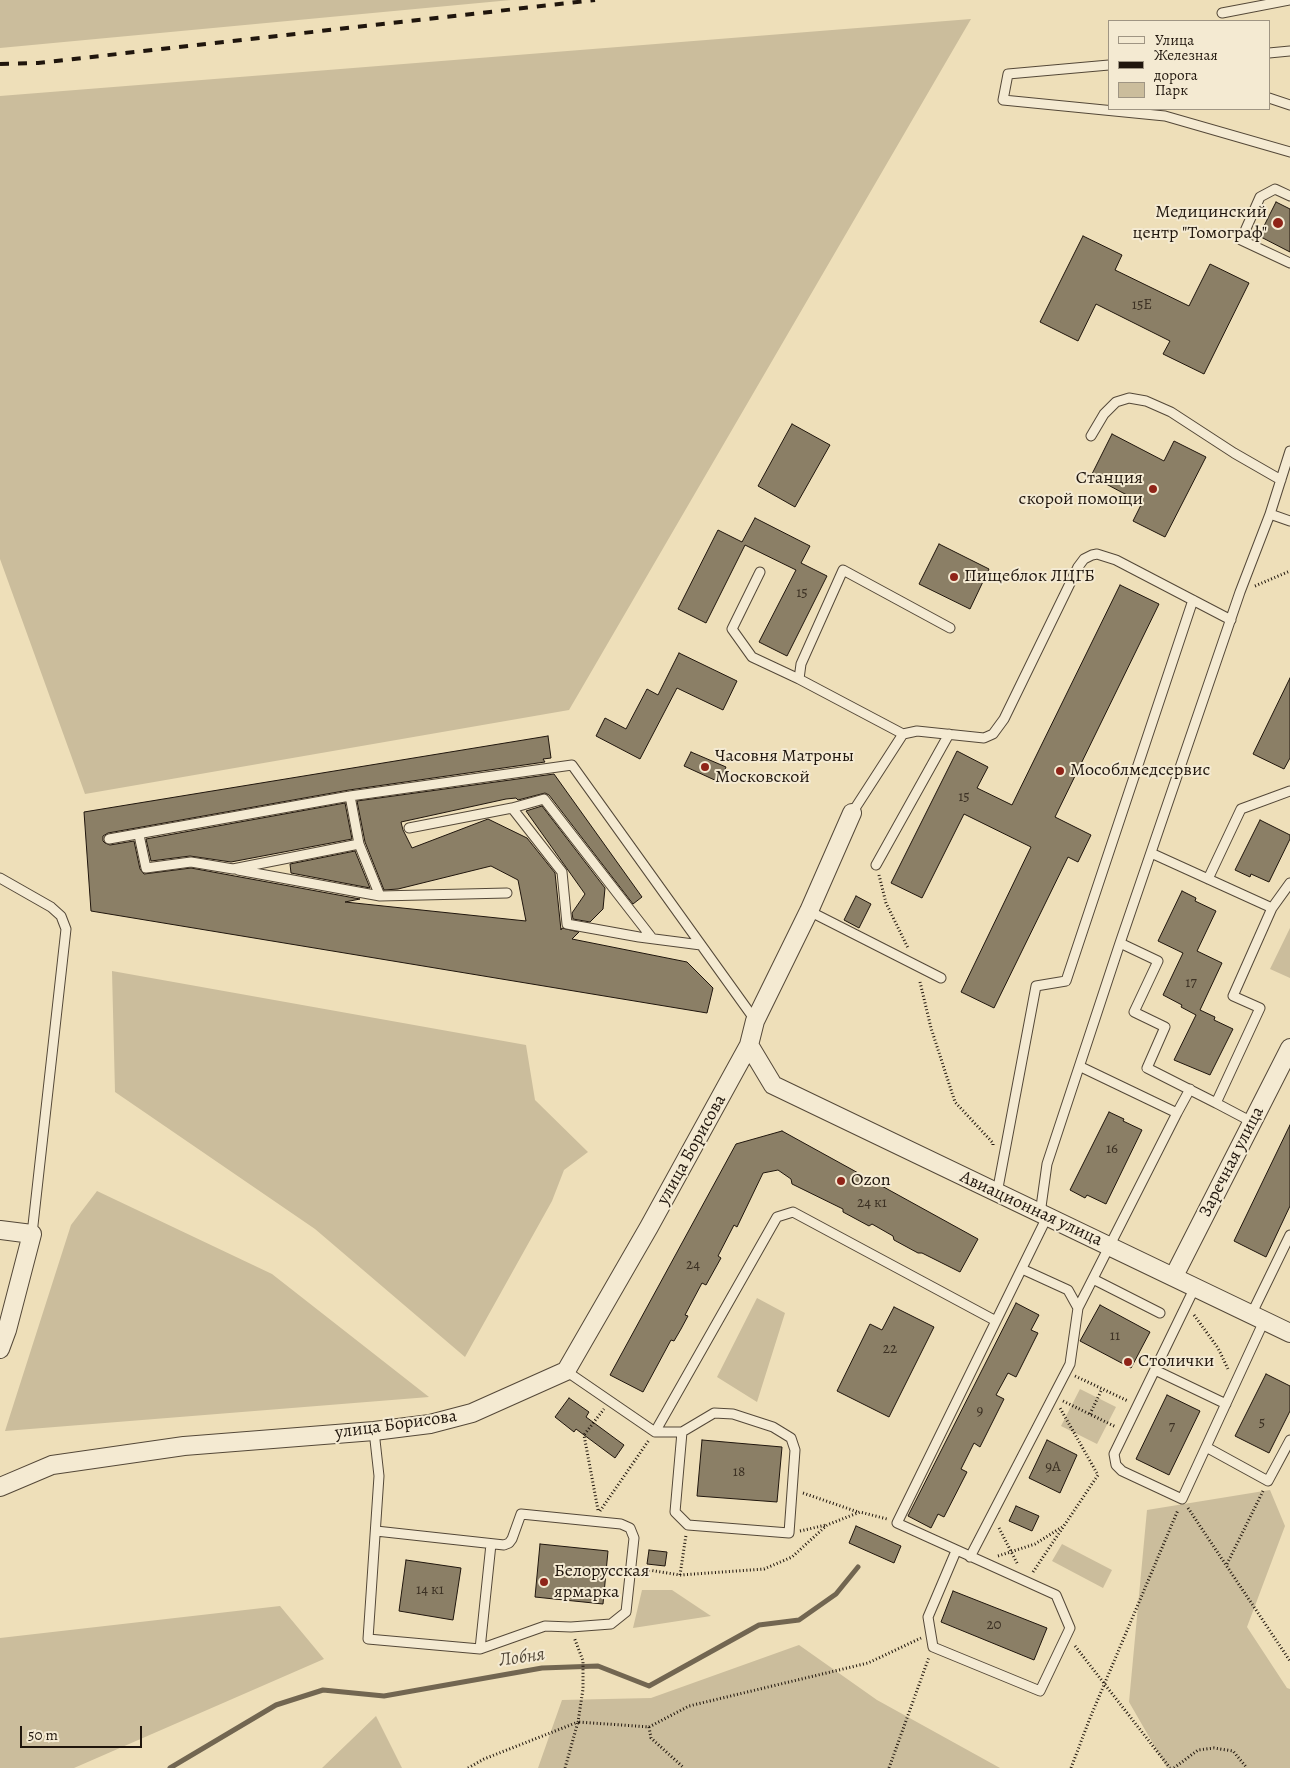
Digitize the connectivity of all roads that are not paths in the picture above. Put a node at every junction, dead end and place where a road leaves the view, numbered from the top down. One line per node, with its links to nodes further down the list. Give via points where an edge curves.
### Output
1 (1290, 0): 2 (lane)
2 (1222, 13)
3 (1290, 51): 4 (lane)
4 (1270, 53)
5 (1108, 65): 8 (lane, via 1008,74 1003,100 1165,116)
6 (1270, 98): 7 (lane)
7 (1290, 105)
8 (1290, 152)
9 (1290, 196): 10 (lane, via 1275,189 1260,197 1242,240)
10 (1290, 263)
11 (1091, 436): 13 (lane, via 1104,414 1116,402 1129,398 1146,401 1171,412)
12 (1290, 451): 13 (lane)
13 (1281, 480): 14 (lane)
14 (1270, 514): 15 (lane); 18 (lane)
15 (1290, 521)
16 (760, 572): 20 (lane, via 732,629 752,657)
17 (1193, 600): 18 (lane); 22 (lane, via 1116,560 1097,554 1084,559 1004,719 993,734 984,738); 54 (lane, via 1066,981 1036,986)
18 (1231, 620): 31 (lane)
19 (950, 628): 20 (lane, via 843,570 801,664)
20 (799, 679): 21 (lane)
21 (902, 734): 22 (lane, via 916,731); 26 (lane)
22 (949, 734): 32 (lane)
23 (1290, 791): 35 (lane, via 1241,809)
24 (350, 796): 28 (lane); 30 (lane); 43 (lane, via 572,765)
25 (512, 808): 27 (lane); 41 (lane, via 544,799); 41 (lane, via 562,872 567,924)
26 (852, 813): 40 (street, улица Борисова)
27 (409, 828)
28 (139, 834): 29 (lane); 33 (lane, via 146,868 191,862)
29 (108, 839)
30 (359, 844): 33 (lane); 38 (lane)
31 (1151, 853): 35 (lane); 42 (lane)
32 (876, 865)
33 (233, 869): 38 (lane)
34 (0, 878): 57 (lane, via 51,906 61,916 66,929)
35 (1208, 880): 39 (lane)
36 (1290, 883): 39 (lane)
37 (508, 893): 38 (lane)
38 (380, 896)
39 (1272, 908): 51 (lane, via 1233,996 1260,1008)
40 (809, 911): 44 (lane); 45 (street, улица Борисова)
41 (652, 938): 43 (lane)
42 (1120, 943): 48 (lane); 50 (lane, via 1158,961 1134,1012 1165,1027 1147,1068)
43 (701, 945): 45 (lane)
44 (941, 978)
45 (755, 1021): 46 (street, улица Борисова)
46 (749, 1046): 54 (street, Авиационная улица, via 773,1085); 71 (street, улица Борисова)
47 (1290, 1048): 49 (street, Заречная улица)
48 (1081, 1067): 52 (lane); 55 (lane, via 1047,1164)
49 (1286, 1067): 53 (street, Заречная улица)
50 (1190, 1089): 51 (lane); 52 (lane)
51 (1216, 1103): 53 (lane)
52 (1177, 1113): 59 (lane)
53 (1252, 1122): 61 (street, Заречная улица)
54 (997, 1193): 55 (street, Авиационная улица)
55 (1044, 1216): 59 (street, Авиационная улица); 60 (lane)
56 (0, 1230): 57 (street)
57 (32, 1234): 69 (street)
58 (1290, 1235): 66 (lane)
59 (1110, 1246): 61 (street, Авиационная улица); 62 (lane)
60 (1022, 1268): 64 (lane, via 1068,1290); 67 (lane)
61 (1174, 1276): 63 (street, Авиационная улица)
62 (1093, 1279): 64 (lane); 65 (lane)
63 (1195, 1287): 66 (street, Авиационная улица); 70 (lane)
64 (1078, 1308): 82 (lane, via 1070,1364)
65 (1160, 1313)
66 (1258, 1318): 68 (street, Авиационная улица); 72 (lane)
67 (996, 1321): 74 (lane, via 793,1212 777,1218); 81 (lane, via 897,1523)
68 (1290, 1333)
69 (0, 1349)
70 (1156, 1370): 72 (lane); 77 (lane, via 1114,1454 1116,1465 1122,1471 1182,1499)
71 (566, 1371): 73 (street, улица Борисова, via 472,1414); 74 (lane)
72 (1226, 1404): 77 (lane)
73 (374, 1432): 78 (street, улица Борисова, via 184,1446 52,1465); 79 (lane, via 379,1476)
74 (654, 1432): 75 (lane)
75 (682, 1432): 75 (lane, via 714,1413 733,1414 773,1427 792,1438 795,1450 789,1533 688,1524 675,1512)
76 (1290, 1440): 77 (lane, via 1268,1481)
77 (1206, 1447)
78 (0, 1487)
79 (376, 1531): 80 (lane); 83 (lane, via 368,1639)
80 (491, 1544): 83 (lane); 83 (lane, via 509,1543 521,1514 621,1524 630,1528 634,1538 626,1612 610,1624 545,1626)
81 (956, 1550): 82 (lane); 82 (lane, via 928,1616 933,1647 1040,1691 1070,1628 1056,1595)
82 (970, 1557)
83 (480, 1649)

